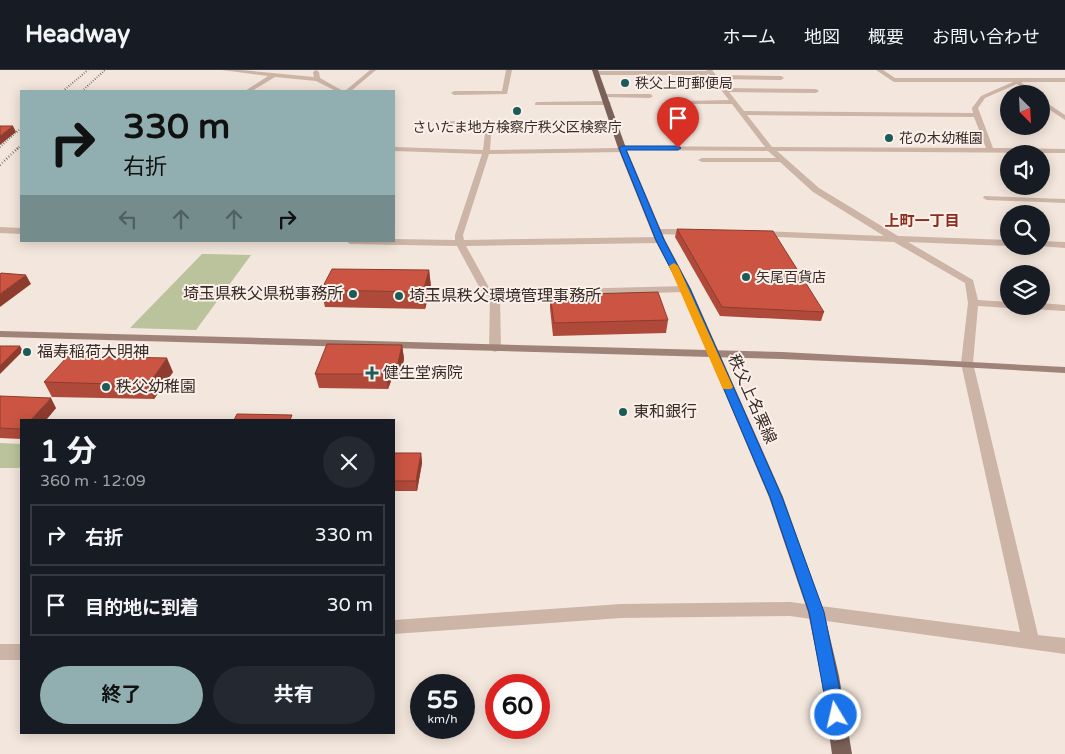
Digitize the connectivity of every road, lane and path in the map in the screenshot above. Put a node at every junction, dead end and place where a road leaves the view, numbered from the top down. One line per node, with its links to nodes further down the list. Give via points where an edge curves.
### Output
1 (225, 70): 8 (street)
2 (315, 70): 9 (street)
3 (373, 70): 18 (street)
4 (509, 70): 20 (street, via 505,93)
5 (880, 70): 12 (street, via 894,80)
6 (596, 71): 7 (street); 22 (main road, 秩父上名栗線)
7 (711, 73): 10 (street); 15 (street)
8 (274, 75): 9 (street); 16 (street)
9 (317, 78): 17 (street)
10 (782, 78)
11 (1065, 80): 12 (street)
12 (1016, 81): 14 (street); 28 (street, via 983,97 975,108)
13 (680, 84): 15 (street)
14 (1021, 85)
15 (721, 87): 19 (street); 24 (street)
16 (250, 90)
17 (338, 90)
18 (349, 90)
19 (816, 91)
20 (454, 93)
21 (650, 96): 22 (street)
22 (607, 100): 25 (street); 32 (main road, 秩父上名栗線)
23 (684, 102): 24 (street)
24 (733, 102): 27 (street)
25 (537, 104)
26 (1050, 107): 29 (street)
27 (743, 113): 28 (street); 33 (street)
28 (976, 115): 34 (street)
29 (1065, 118)
30 (444, 122): 35 (street, via 490,123)
31 (395, 149): 35 (street)
32 (623, 149): 33 (street); 35 (street); 45 (main road, 秩父上名栗線)
33 (770, 149): 34 (street); 38 (street)
34 (990, 150): 36 (street)
35 (486, 152): 48 (street, via 459,235)
36 (1065, 152)
37 (702, 160): 38 (street)
38 (784, 160): 46 (street, via 816,190)
39 (987, 198): 40 (street)
40 (1065, 201)
41 (0, 230): 42 (street)
42 (20, 231)
43 (697, 233): 45 (street)
44 (746, 234): 46 (street)
45 (659, 236): 48 (street); 52 (main road, 秩父上名栗線)
46 (898, 240): 49 (street); 54 (street, via 970,282)
47 (395, 242): 48 (street)
48 (460, 243): 53 (street, via 488,294)
49 (1000, 243)
50 (1050, 244): 51 (street)
51 (1065, 245)
52 (686, 289): 53 (street); 60 (main road, 秩父上名栗線)
53 (495, 294): 59 (street)
54 (973, 303): 55 (street); 61 (street)
55 (1000, 304)
56 (1050, 307): 57 (street)
57 (1065, 308)
58 (0, 334): 59 (street)
59 (495, 349): 60 (street)
60 (712, 353): 61 (street); 63 (main road, 秩父上名栗線, via 776,497)
61 (967, 363): 62 (street); 65 (street)
62 (1065, 370)
63 (816, 612): 64 (street, via 689,609); 65 (street); 69 (main road, 秩父上名栗線)
64 (395, 627)
65 (1031, 642): 66 (street)
66 (1065, 646)
67 (0, 652): 68 (street)
68 (20, 652)
69 (842, 754)

